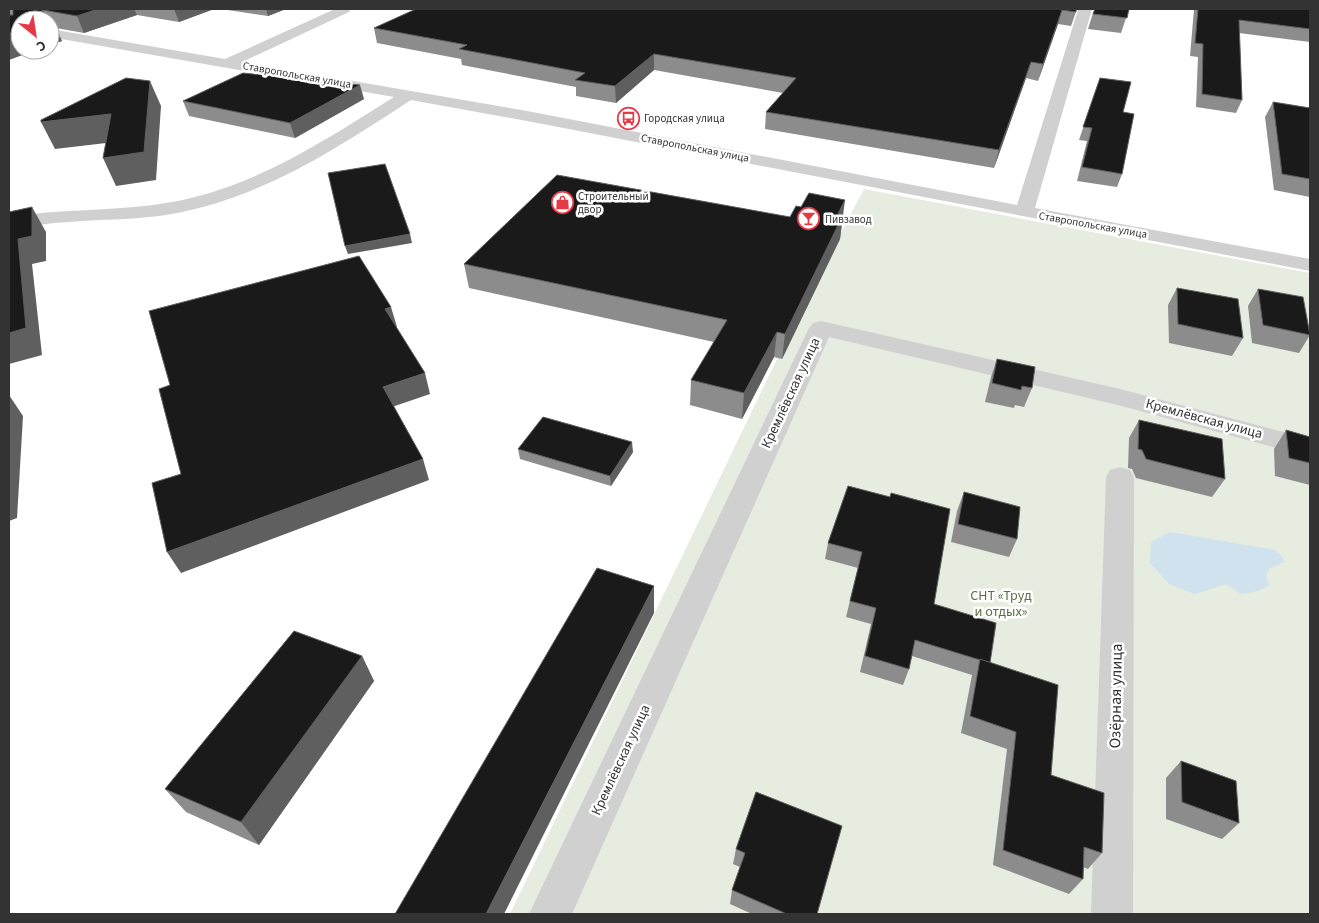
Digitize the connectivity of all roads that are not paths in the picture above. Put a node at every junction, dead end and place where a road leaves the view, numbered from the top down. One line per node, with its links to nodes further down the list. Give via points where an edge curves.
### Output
1 (345, 9): 4 (street)
2 (1086, 9): 6 (street)
3 (60, 34): 4 (street, Ставропольская улица)
4 (228, 63): 5 (street, Ставропольская улица)
5 (409, 94): 6 (street, Ставропольская улица); 7 (street, via 304,162 227,194 171,208)
6 (1024, 212): 8 (street, Ставропольская улица)
7 (9, 223)
8 (1310, 264)
9 (1310, 448): 11 (street, Кремлёвская улица, via 1120,397 821,328)
10 (1120, 477): 12 (street, Озёрная улица)
11 (550, 914)
12 (1112, 914)

